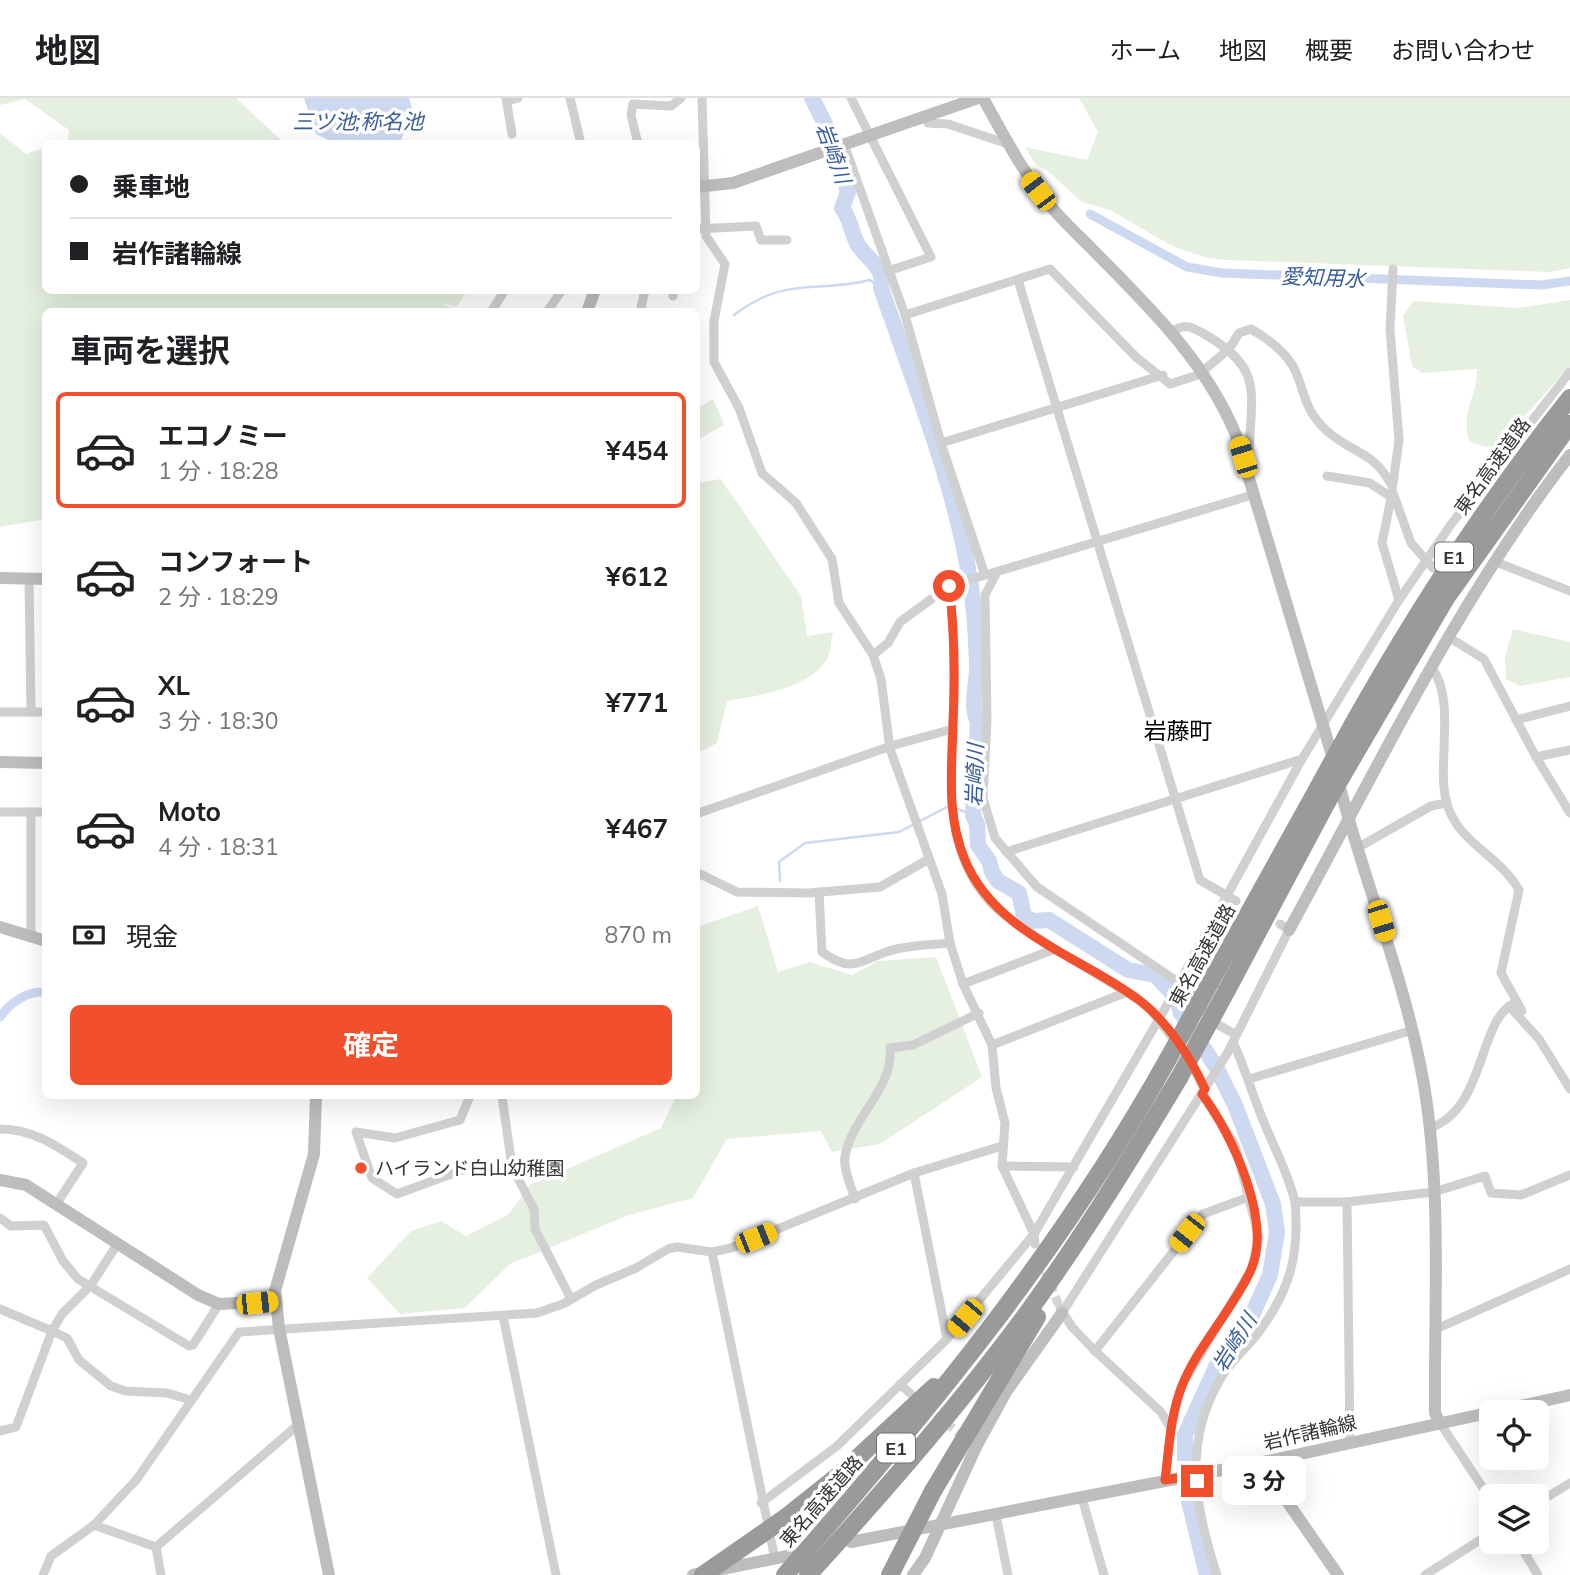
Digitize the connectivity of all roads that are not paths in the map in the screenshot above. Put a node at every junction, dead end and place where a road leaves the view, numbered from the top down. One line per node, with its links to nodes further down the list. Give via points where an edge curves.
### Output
1 (518, 98): 8 (street)
2 (570, 98): 12 (street)
3 (681, 98): 13 (street, via 671,106 633,104)
4 (702, 98): 16 (street)
5 (850, 98): 11 (street)
6 (978, 98): 9 (street)
7 (983, 98): 14 (street)
8 (507, 100): 10 (street)
9 (925, 116): 11 (street); 14 (street, via 928,123 948,124)
10 (512, 134)
11 (871, 135): 15 (street); 21 (street, via 931,257)
12 (580, 140)
13 (637, 140)
14 (1008, 144): 24 (street, via 1049,205)
15 (843, 145): 17 (street, via 733,183); 21 (street)
16 (701, 158): 17 (street)
17 (701, 187): 18 (street)
18 (701, 228): 19 (street, via 756,226 761,240); 51 (street, via 725,264 714,321 717,372 739,408 762,473 796,503 832,559 839,603)
19 (787, 240)
20 (1393, 269): 36 (street, via 1390,329 1399,440)
21 (888, 271): 23 (street)
22 (1018, 280): 23 (street); 28 (street, via 1050,269 1136,358); 30 (street)
23 (905, 315): 32 (street)
24 (1172, 331): 25 (street, via 1187,325); 26 (street)
25 (1229, 349): 26 (street); 34 (street, via 1249,376 1249,450); 36 (street, via 1239,333 1251,329 1273,345 1294,369 1307,408 1328,431 1381,466)
26 (1203, 372): 28 (street, via 1170,384); 34 (street, via 1224,407)
27 (1570, 372): 40 (street)
28 (1163, 375): 30 (street)
29 (1570, 398): 60 (highway, 東名高速道路 / E1, via 1472,528 1421,607)
30 (1058, 408): 32 (street); 39 (street)
31 (1570, 424): 60 (highway, 東名高速道路 / E1, via 1446,598)
32 (942, 443): 43 (street)
33 (1570, 455): 41 (street)
34 (1243, 457): 37 (street)
35 (1327, 476): 38 (street, via 1370,483)
36 (1392, 486): 38 (street)
37 (1252, 495): 39 (street); 58 (street)
38 (1394, 499): 40 (street, via 1411,543); 49 (street, via 1382,543)
39 (1097, 541): 43 (street); 68 (street)
40 (1425, 559): 42 (street); 49 (street)
41 (1496, 562): 48 (street); 50 (street, via 1471,592)
42 (1433, 568)
43 (988, 575): 47 (street); 77 (street, via 983,798 995,838)
44 (0, 578): 45 (street)
45 (29, 579): 46 (street); 55 (street)
46 (42, 579)
47 (949, 586): 51 (street, via 900,622 888,643); 59 (street, via 955,628)
48 (1570, 592)
49 (1399, 600): 58 (street)
50 (1450, 638): 52 (street); 57 (street, via 1484,659)
51 (873, 656): 61 (street, via 881,678)
52 (1432, 668): 69 (street, via 1445,715); 75 (street)
53 (1570, 706): 57 (street)
54 (0, 712): 55 (street)
55 (31, 712): 56 (street)
56 (42, 712)
57 (1516, 720): 63 (street)
58 (1323, 725): 64 (street); 75 (street)
59 (953, 729): 61 (street); 87 (street, via 951,811 964,860 992,905)
60 (1358, 733): 67 (highway, 東名高速道路 / E1, bridge)
61 (890, 749): 73 (street); 78 (street)
62 (1570, 750): 63 (street)
63 (1536, 757): 74 (street)
64 (1302, 760): 68 (street); 81 (street)
65 (0, 762): 66 (street)
66 (42, 763)
67 (1323, 795): 104 (highway, 東名高速道路 / E1, bridge, via 1227,990); 131 (highway, 東名高速道路 / E1, bridge, via 1079,1205)
68 (1177, 798): 77 (street); 81 (street, via 1200,880)
69 (1446, 803): 76 (street, via 1432,806); 91 (street, via 1468,840 1499,862 1519,890 1501,965)
70 (0, 812): 71 (street)
71 (31, 812): 72 (street); 84 (street)
72 (42, 812)
73 (700, 813)
74 (1570, 813)
75 (1350, 818): 76 (street); 83 (street)
76 (1359, 847): 95 (street)
77 (1006, 852): 89 (street, via 1046,895)
78 (929, 859): 80 (street, via 880,887); 86 (street, via 942,894)
79 (700, 874): 80 (street, via 748,894)
80 (819, 892): 86 (street, via 822,952 850,966 887,952)
81 (1232, 898): 89 (street)
82 (0, 927): 84 (street)
83 (1284, 927): 96 (street)
84 (31, 937): 85 (street)
85 (42, 940)
86 (950, 943): 88 (street)
87 (1055, 949): 88 (street); 90 (street)
88 (963, 984): 93 (street)
89 (1177, 987): 94 (street); 96 (street, via 1187,988 1213,1022)
90 (1127, 992): 94 (street); 97 (street)
91 (1512, 1004): 92 (street); 100 (street); 105 (street, via 1495,1027 1469,1091 1444,1123)
92 (1521, 1012)
93 (979, 1013): 97 (street); 116 (street, via 913,1045 890,1048 889,1070 849,1140 844,1159)
94 (1161, 1016): 99 (street); 110 (street)
95 (1413, 1030): 98 (street); 105 (street)
96 (1234, 1038): 98 (street); 99 (street)
97 (992, 1045): 107 (street, via 1005,1123)
98 (1250, 1079): 117 (street, via 1288,1172)
99 (1205, 1089): 115 (street, via 1235,1145); 130 (street)
100 (1570, 1089)
101 (316, 1099): 127 (street, via 316,1143)
102 (469, 1099): 109 (street, via 460,1120 395,1138 356,1132 372,1178 397,1194 468,1168)
103 (502, 1099): 109 (street)
104 (1158, 1112): 172 (highway, 東名高速道路 / E1, via 1018,1326 910,1460); 173 (highway, bridge, via 933,1491)
105 (1430, 1128): 114 (street)
106 (0, 1129): 119 (street, via 49,1141 83,1163)
107 (1002, 1146): 108 (street); 111 (street)
108 (1002, 1166): 110 (street); 121 (street)
109 (512, 1167): 126 (street, via 534,1209 535,1229)
110 (1073, 1167): 121 (street)
111 (914, 1173): 116 (street); 136 (street)
112 (1570, 1175): 114 (street, via 1521,1195 1491,1192 1485,1176)
113 (0, 1180): 119 (street, via 26,1185)
114 (1434, 1192): 118 (street); 134 (street)
115 (1249, 1197): 137 (street, via 1203,1214); 144 (street, via 1259,1238 1256,1257 1181,1387)
116 (855, 1199): 123 (street)
117 (1295, 1202): 118 (street); 148 (street, via 1293,1270 1263,1325 1230,1364 1212,1395 1196,1453)
118 (1347, 1202): 146 (street)
119 (57, 1203): 122 (street)
120 (0, 1217): 125 (street, via 11,1226 44,1225 63,1261 78,1279)
121 (1034, 1239): 136 (street)
122 (118, 1243): 125 (street); 128 (street)
123 (712, 1252): 126 (street, via 668,1249); 154 (street)
124 (1570, 1269): 134 (street)
125 (91, 1285): 128 (street, via 189,1346); 135 (street)
126 (571, 1298): 132 (street, via 549,1310)
127 (275, 1301): 128 (street); 133 (street)
128 (219, 1304)
129 (0, 1309): 135 (street)
130 (1060, 1310): 137 (street); 157 (street, via 972,1442)
131 (1002, 1315): 170 (highway, bridge, via 920,1401 839,1475); 171 (highway, 東名高速道路 / E1, via 920,1419)
132 (503, 1317): 133 (street); 168 (street)
133 (279, 1328): 141 (street, via 239,1332); 143 (street)
134 (1434, 1330): 142 (street, via 1435,1413)
135 (51, 1331): 141 (street, via 67,1338 79,1360 111,1386); 145 (street, via 16,1427)
136 (947, 1339): 138 (street)
137 (1095, 1351): 144 (street, via 1161,1412)
138 (900, 1384): 139 (street); 154 (street, via 837,1446)
139 (912, 1395)
140 (1570, 1395): 142 (street, 岩作諸輪線)
141 (191, 1400): 156 (street, via 138,1479)
142 (1440, 1423): 146 (street, 岩作諸輪線); 151 (street)
143 (298, 1425): 160 (street); 167 (street)
144 (1171, 1429): 149 (street)
145 (0, 1431)
146 (1350, 1442): 147 (street, 岩作諸輪線)
147 (1268, 1461): 148 (street, 岩作諸輪線); 178 (street, via 1273,1481)
148 (1195, 1475): 149 (street, 岩作諸輪線); 177 (street, via 1196,1501)
149 (1169, 1480): 153 (street, 岩作諸輪線)
150 (1570, 1483): 152 (street)
151 (1480, 1484)
152 (1549, 1496)
153 (1082, 1498): 155 (street, 岩作諸輪線); 176 (street)
154 (761, 1503): 163 (street)
155 (996, 1515): 157 (street, 岩作諸輪線); 175 (street)
156 (94, 1525): 160 (street); 165 (street, via 51,1556)
157 (939, 1525): 159 (street, 岩作諸輪線); 174 (street)
158 (1479, 1541): 179 (street)
159 (851, 1542)
160 (156, 1547): 166 (street)
161 (1525, 1554): 180 (street)
162 (792, 1555): 163 (street)
163 (775, 1559): 164 (street)
164 (749, 1569): 169 (street)
165 (43, 1575)
166 (162, 1575)
167 (329, 1575)
168 (556, 1575)
169 (693, 1575)
170 (704, 1575)
171 (785, 1575)
172 (808, 1575)
173 (890, 1575)
174 (913, 1575)
175 (1008, 1575)
176 (1104, 1575)
177 (1217, 1575)
178 (1338, 1575)
179 (1425, 1575)
180 (1538, 1575)

